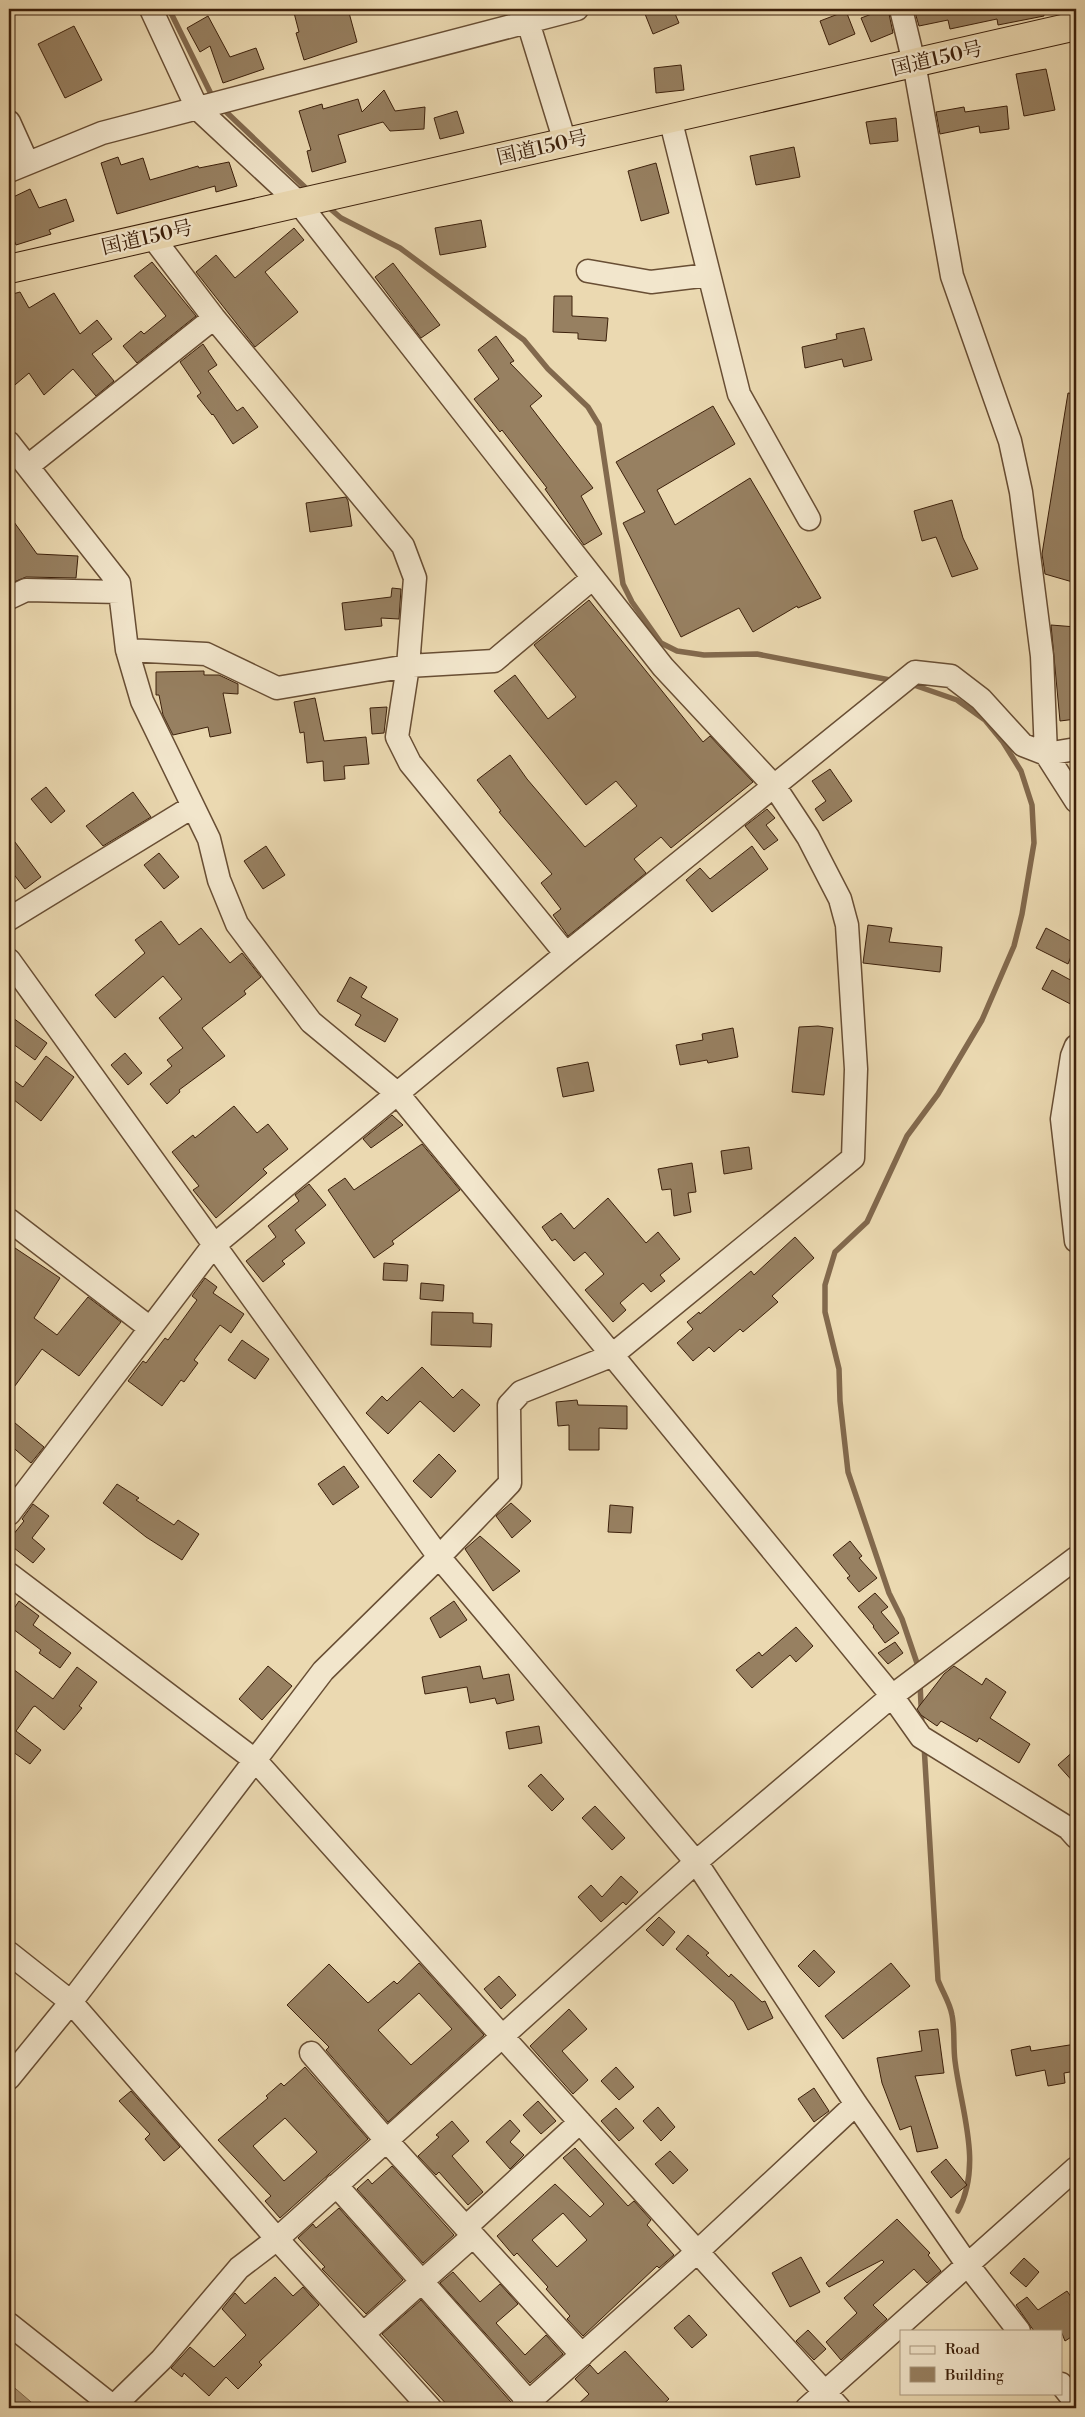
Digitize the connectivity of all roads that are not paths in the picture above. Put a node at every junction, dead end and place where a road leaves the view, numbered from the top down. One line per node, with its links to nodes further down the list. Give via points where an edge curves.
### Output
1 (151, 9): 7 (street)
2 (577, 9): 4 (street)
3 (901, 9): 6 (street)
4 (526, 15): 7 (street); 10 (street)
5 (1076, 26): 6 (highway, 国道150号)
6 (914, 63): 8 (highway, 国道150号); 27 (street, via 952,276 1010,441 1021,492 1042,656)
7 (197, 108): 11 (street, via 102,133); 12 (street)
8 (670, 118): 10 (highway, 国道150号); 16 (street)
9 (9, 122): 11 (street)
10 (565, 142): 12 (highway, 国道150号)
11 (18, 166)
12 (298, 202): 13 (highway, 国道150号); 21 (street)
13 (151, 235): 14 (highway, 国道150号); 17 (street)
14 (9, 269)
15 (588, 271): 16 (street, via 652,282)
16 (709, 275): 20 (street, via 739,394)
17 (214, 318): 19 (street); 25 (street, via 403,546 415,578)
18 (9, 443): 19 (street)
19 (28, 466): 22 (street, via 119,582)
20 (809, 519)
21 (593, 578): 25 (street, via 494,660); 28 (street, via 663,667)
22 (120, 592): 23 (street, via 26,590); 24 (street)
23 (9, 598)
24 (127, 650): 25 (street, via 206,654 277,688); 30 (street, via 142,701)
25 (408, 666): 32 (street, via 398,737 410,763)
26 (1076, 749): 27 (street)
27 (1046, 754): 28 (street, via 1023,745 981,699 952,676 915,672); 29 (street)
28 (775, 787): 32 (street); 40 (street, via 808,837 840,899 847,925 856,1069 853,1158)
29 (1076, 801)
30 (192, 807): 31 (street); 35 (street, via 209,840 219,880 237,924 311,1022)
31 (9, 919)
32 (566, 954): 35 (street)
33 (9, 960): 38 (street)
34 (1076, 1046): 37 (street, via 1062,1119)
35 (398, 1094): 38 (street); 40 (street)
36 (9, 1220): 39 (street)
37 (1076, 1241)
38 (213, 1246): 39 (street); 42 (street)
39 (150, 1328): 41 (street)
40 (611, 1356): 42 (street, via 521,1392 509,1405 510,1484); 45 (street)
41 (9, 1514)
42 (439, 1557): 46 (street, via 323,1671); 48 (street)
43 (1076, 1558): 45 (street)
44 (9, 1574): 46 (street)
45 (892, 1696): 47 (street, via 921,1736 1068,1828); 48 (street)
46 (256, 1761): 50 (street); 51 (street)
47 (1076, 1837)
48 (696, 1862): 51 (street); 54 (street)
49 (9, 1953): 50 (street)
50 (71, 2002): 53 (street); 60 (street)
51 (502, 2036): 55 (street); 56 (street)
52 (311, 2053): 56 (street)
53 (9, 2078)
54 (856, 2104): 61 (street); 62 (street)
55 (580, 2122): 59 (street); 61 (street)
56 (386, 2140): 58 (street); 59 (street)
57 (1076, 2168): 62 (street)
58 (336, 2185): 60 (street); 63 (street)
59 (469, 2231): 63 (street); 69 (street)
60 (277, 2239): 68 (street); 74 (street, via 239,2268 161,2360)
61 (698, 2251): 69 (street); 71 (street)
62 (966, 2264): 65 (street); 66 (street)
63 (422, 2281): 68 (street); 73 (street)
64 (9, 2324): 74 (street)
65 (901, 2330)
66 (1018, 2330)
67 (900, 2331): 71 (street)
68 (363, 2334): 75 (street)
69 (582, 2355): 73 (street)
70 (1062, 2385): 72 (street)
71 (832, 2401): 76 (street)
72 (1076, 2403)
73 (525, 2405)
74 (114, 2408)
75 (430, 2408)
76 (808, 2408)

